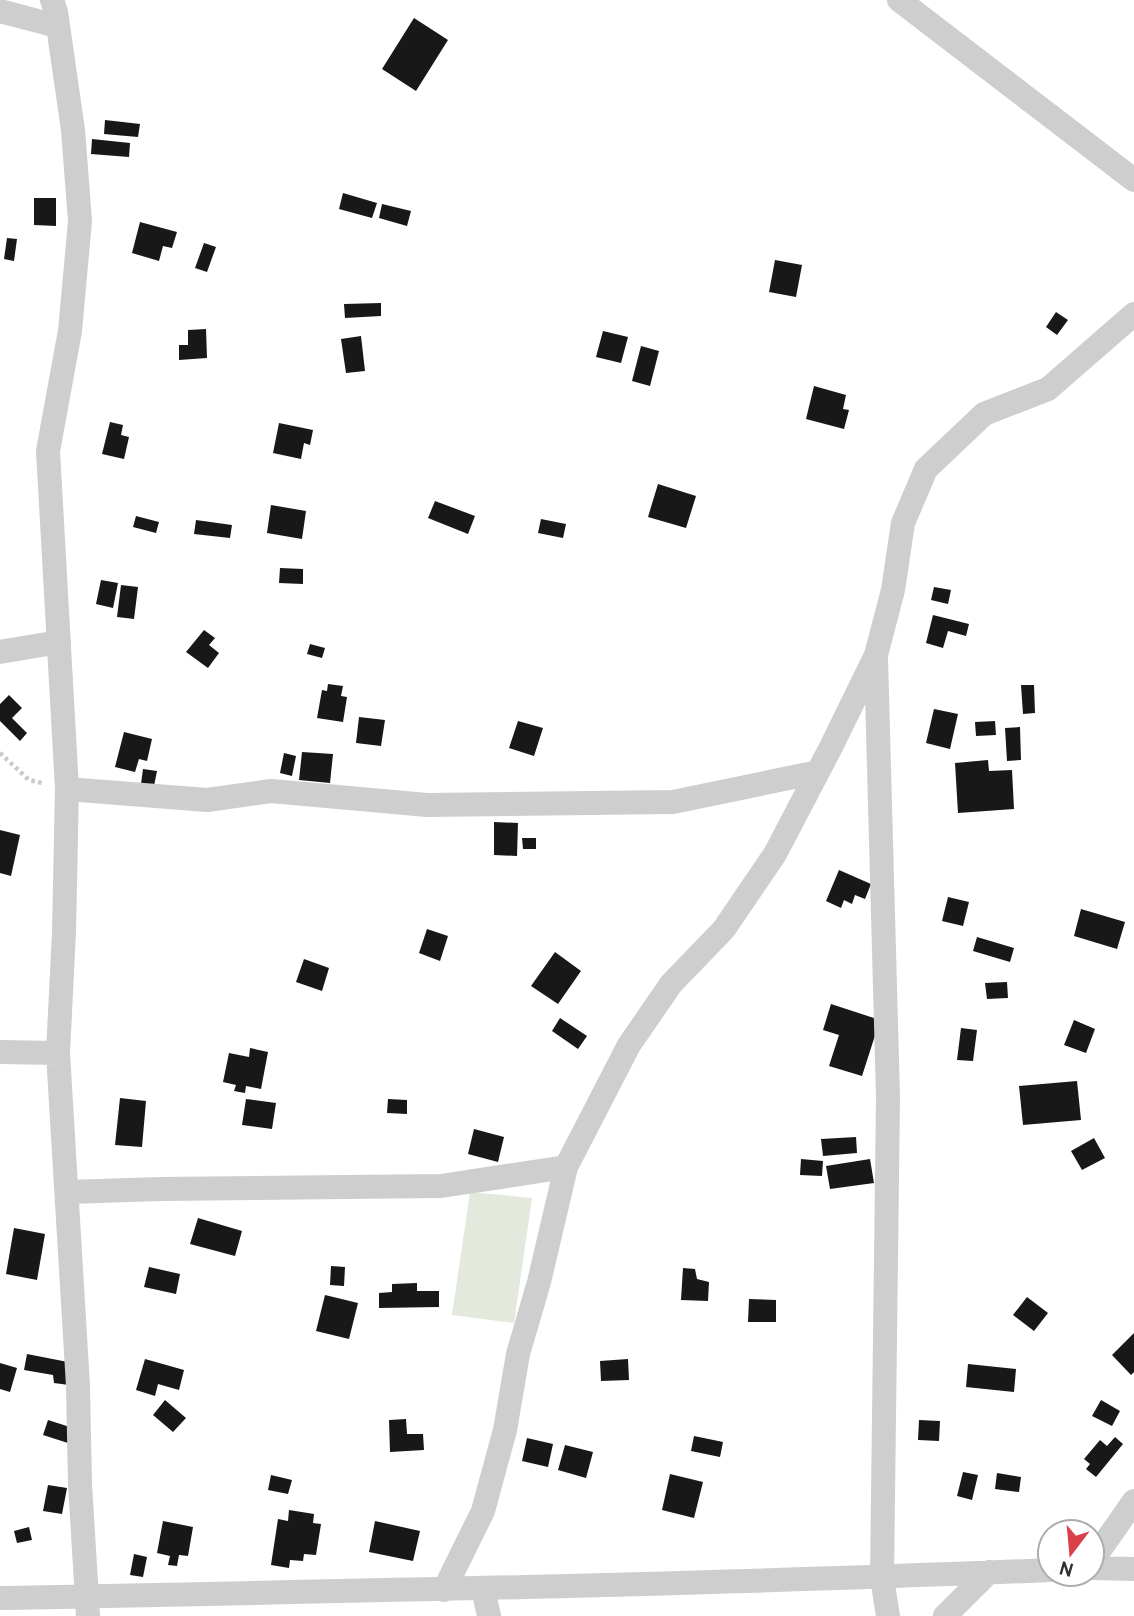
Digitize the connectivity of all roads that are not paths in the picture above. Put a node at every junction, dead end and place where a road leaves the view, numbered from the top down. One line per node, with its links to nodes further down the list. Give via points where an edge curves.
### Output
1 (52, 0): 4 (street)
2 (899, 0): 5 (street)
3 (0, 11): 4 (street)
4 (57, 26): 7 (street, via 73,130 80,221 70,331 48,450)
5 (1134, 180)
6 (1134, 314): 9 (street, via 1048,389 984,414 926,469 903,523)
7 (59, 642): 8 (street); 11 (street)
8 (0, 652)
9 (876, 655): 10 (street); 22 (street, via 888,1097)
10 (818, 772): 11 (street, via 673,802 428,805 271,791 206,800); 14 (street, via 775,854 724,929 671,985 629,1045)
11 (67, 789): 13 (street)
12 (0, 1052): 13 (street)
13 (58, 1053): 15 (street)
14 (566, 1167): 15 (street, via 442,1186); 24 (street, via 482,1511)
15 (67, 1192): 26 (street)
16 (1134, 1501): 17 (street)
17 (1106, 1541)
18 (1106, 1568): 19 (street)
19 (1134, 1569)
20 (1036, 1570): 21 (street)
21 (989, 1572): 22 (street); 29 (street)
22 (882, 1578): 23 (street); 28 (street)
23 (483, 1589): 24 (street); 27 (street)
24 (444, 1590): 26 (street)
25 (0, 1598): 26 (street)
26 (88, 1606)
27 (489, 1616)
28 (888, 1616)
29 (945, 1616)

